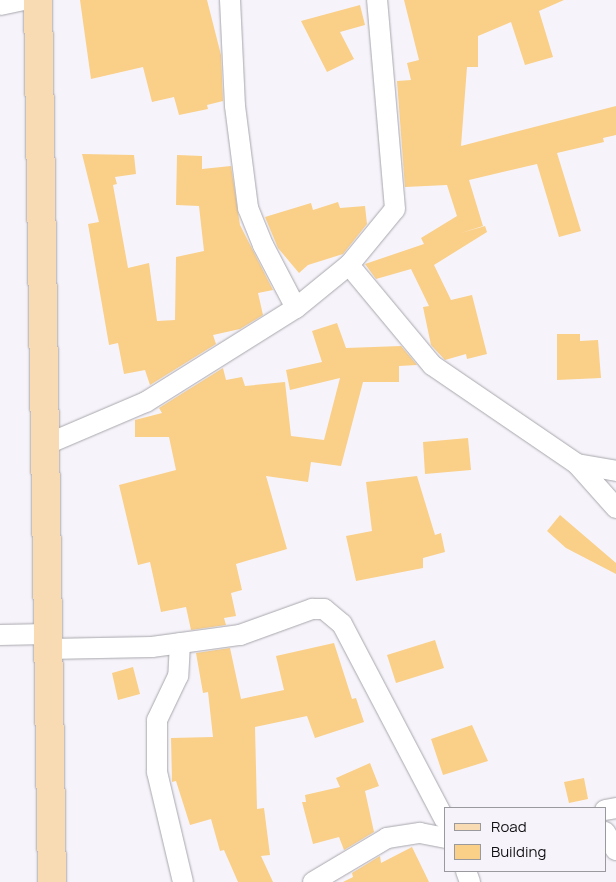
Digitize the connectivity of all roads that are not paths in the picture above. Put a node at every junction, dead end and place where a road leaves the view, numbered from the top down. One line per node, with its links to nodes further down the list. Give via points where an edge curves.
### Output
1 (23, 0): 5 (street)
2 (38, 0): 8 (main road)
3 (230, 0): 7 (street, via 235,106 248,208)
4 (377, 0): 6 (street, via 395,208)
5 (0, 5)
6 (349, 265): 7 (street); 9 (street, via 432,365)
7 (296, 308): 8 (street, via 146,402)
8 (45, 446): 13 (main road)
9 (578, 464): 10 (street); 11 (street)
10 (616, 471)
11 (616, 508)
12 (0, 635): 13 (street)
13 (48, 642): 14 (street, via 152,647); 19 (main road)
14 (180, 643): 15 (street, via 240,635 312,609 324,609 342,624); 20 (street, via 178,676 157,720 157,772)
15 (444, 818)
16 (606, 834): 18 (street)
17 (444, 838): 21 (street, via 420,833 387,838)
18 (616, 850)
19 (52, 882)
20 (183, 882)
21 (313, 882)

